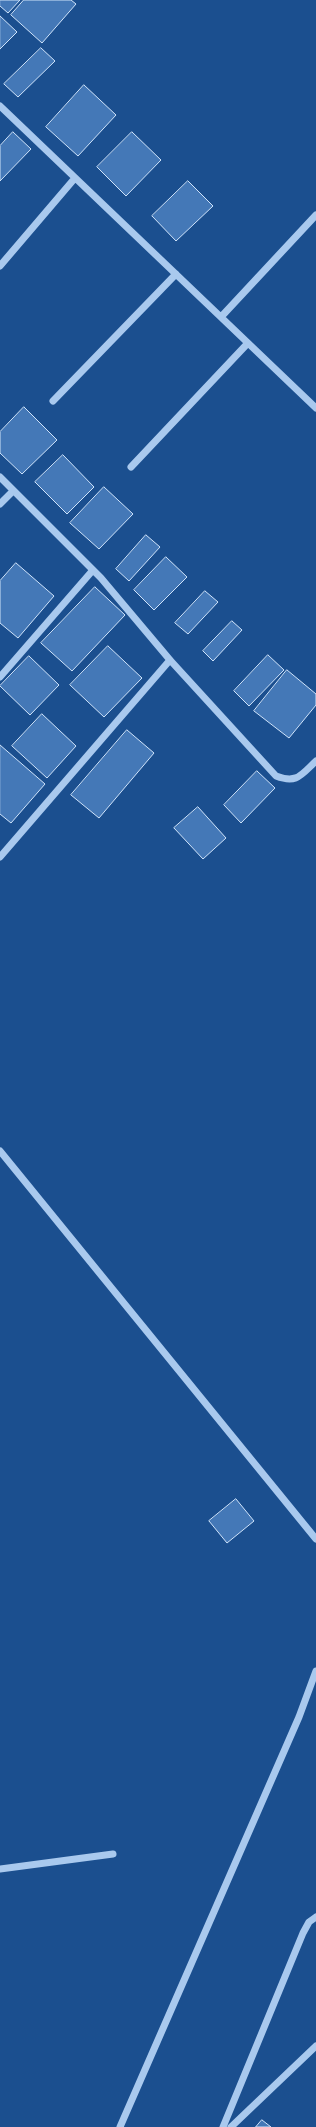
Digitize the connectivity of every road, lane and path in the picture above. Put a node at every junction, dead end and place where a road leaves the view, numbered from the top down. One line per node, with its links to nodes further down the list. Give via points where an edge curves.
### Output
1 (0, 106): 2 (street)
2 (75, 178): 4 (street); 5 (street)
3 (316, 215): 6 (street)
4 (0, 266)
5 (176, 274): 6 (street); 8 (street)
6 (221, 317): 7 (street)
7 (248, 343): 9 (street); 10 (street)
8 (53, 401)
9 (316, 408)
10 (131, 466)
11 (0, 477): 12 (street)
12 (13, 491): 13 (street); 14 (street)
13 (0, 504)
14 (93, 570): 15 (street); 16 (street)
15 (170, 660): 17 (street, via 276,776 290,780 299,777); 18 (street)
16 (0, 677)
17 (316, 761)
18 (0, 857)
19 (0, 1151): 20 (street)
20 (316, 1539)
21 (316, 1672): 26 (street, via 299,1717)
22 (113, 1854): 23 (street)
23 (0, 1869)
24 (316, 1917): 27 (street, via 309,1922 303,1933)
25 (316, 2046): 28 (street)
26 (120, 2127)
27 (222, 2127)
28 (231, 2127)

